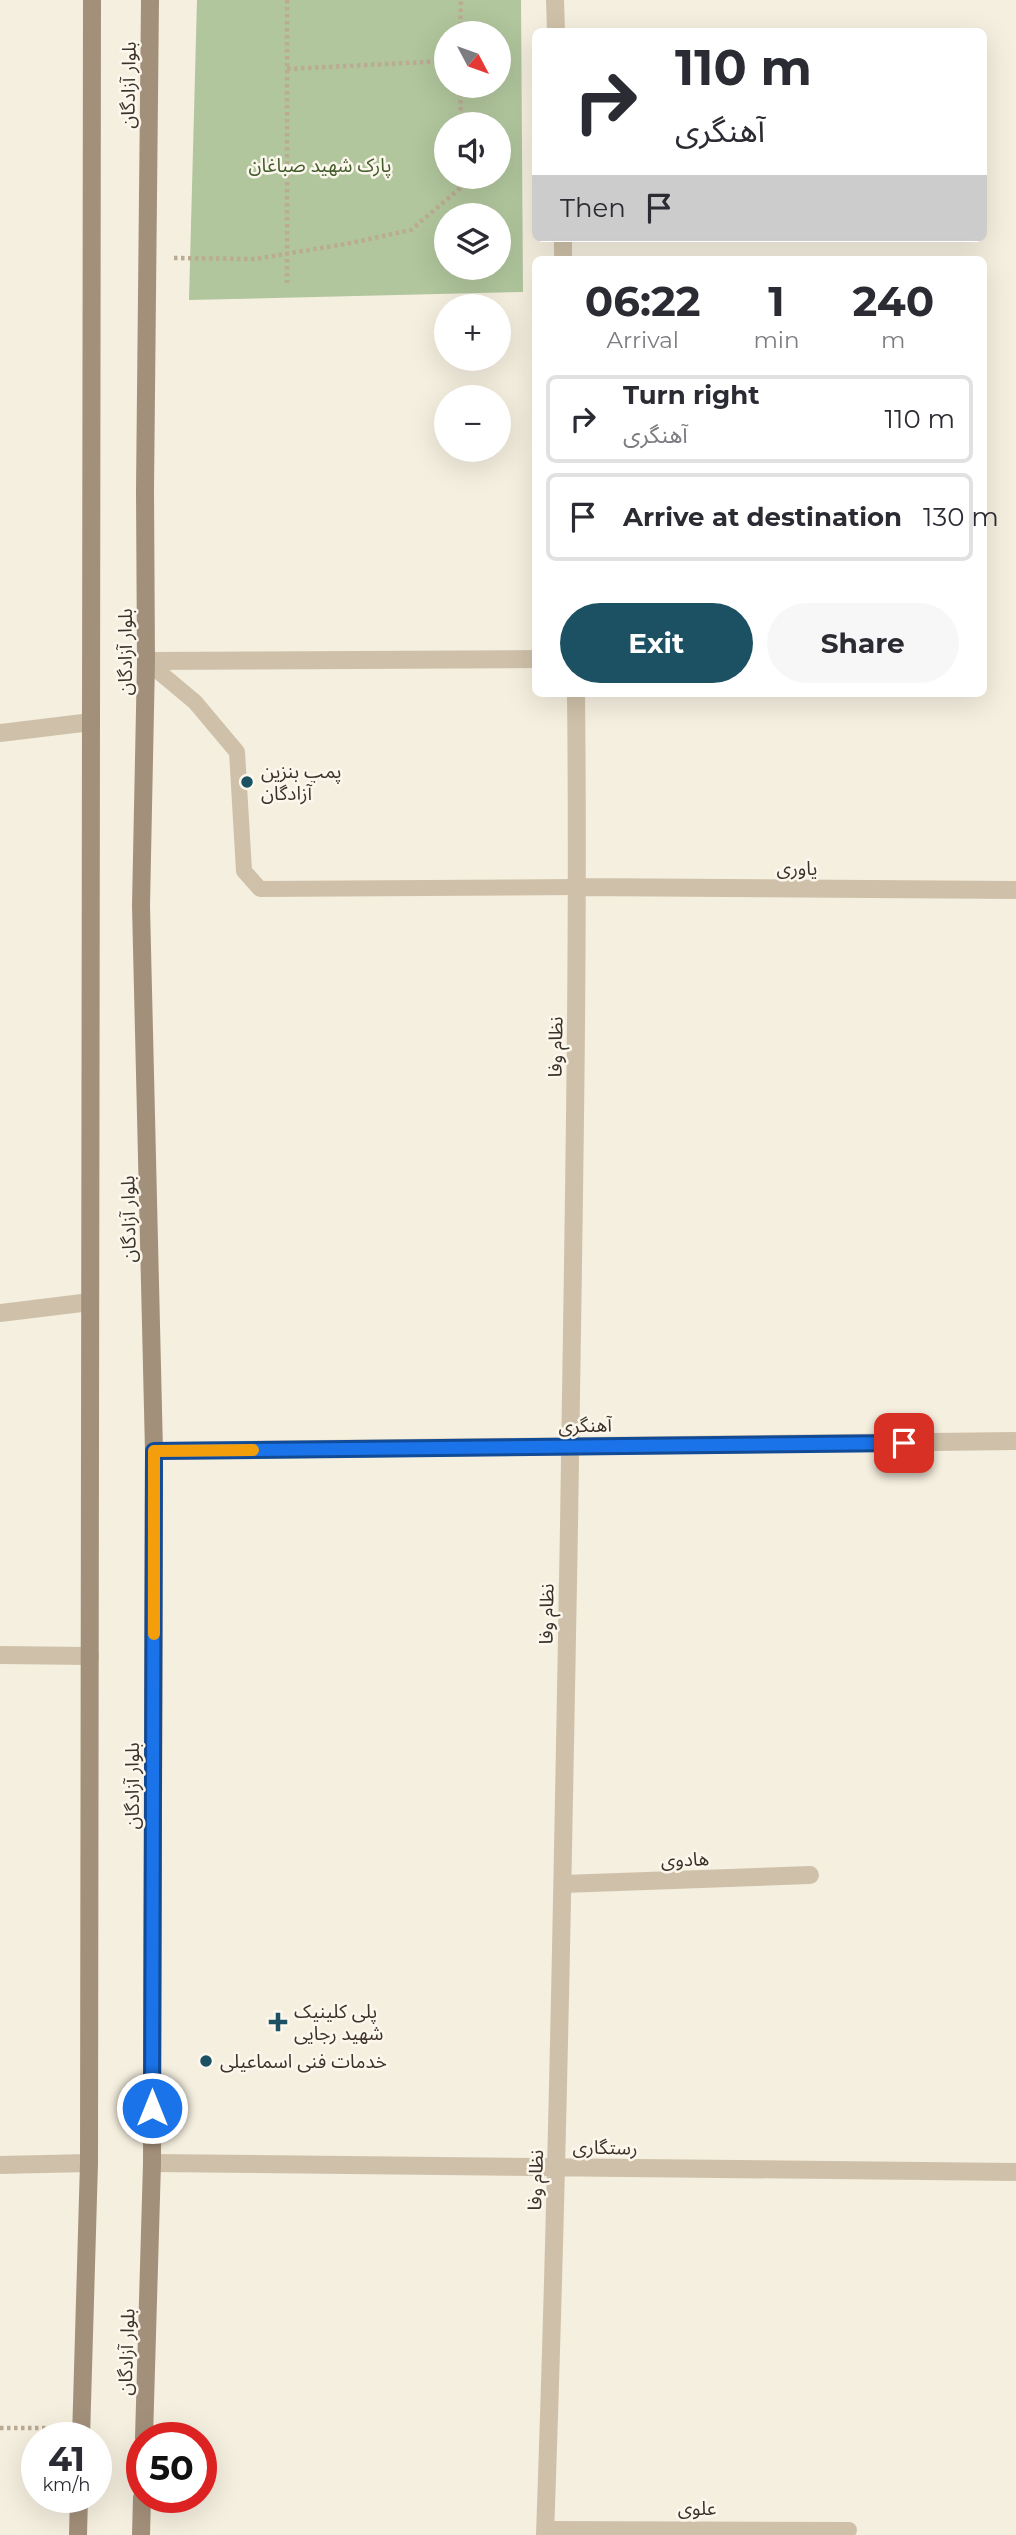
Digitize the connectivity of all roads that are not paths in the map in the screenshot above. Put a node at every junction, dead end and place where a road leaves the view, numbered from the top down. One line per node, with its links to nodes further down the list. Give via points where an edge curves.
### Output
1 (92, 0): 8 (main road, بلوار آزادگان)
2 (150, 0): 6 (main road, بلوار آزادگان)
3 (555, 0): 4 (street)
4 (556, 28)
5 (532, 659): 6 (street)
6 (146, 661): 10 (lane, via 195,702 237,752 244,871 260,889); 16 (main road, بلوار آزادگان, via 141,906)
7 (576, 697): 10 (street, نظام وفا)
8 (90, 722): 9 (street); 12 (main road, بلوار آزادگان)
9 (0, 733)
10 (578, 887): 11 (street, یاوری); 15 (street, نظام وفا)
11 (1016, 890)
12 (90, 1301): 13 (street); 18 (main road, بلوار آزادگان)
13 (0, 1312)
14 (1016, 1441): 15 (street, آهنگری)
15 (570, 1446): 16 (street, آهنگری); 20 (street, نظام وفا)
16 (154, 1451): 22 (main road, بلوار آزادگان)
17 (0, 1655): 18 (street)
18 (90, 1656): 21 (main road, بلوار آزادگان)
19 (810, 1875): 20 (street, هادوی)
20 (563, 1884): 24 (street, نظام وفا)
21 (89, 2163): 23 (street); 26 (main road, بلوار آزادگان)
22 (152, 2163): 24 (street, رستگاری); 27 (main road, بلوار آزادگان)
23 (0, 2165)
24 (557, 2167): 25 (street, رستگاری); 31 (street, نظام وفا)
25 (1016, 2172)
26 (81, 2422)
27 (144, 2422)
28 (79, 2513): 32 (main road)
29 (142, 2513): 33 (main road)
30 (849, 2530): 31 (lane, علوی)
31 (545, 2532)
32 (78, 2535)
33 (141, 2535)

